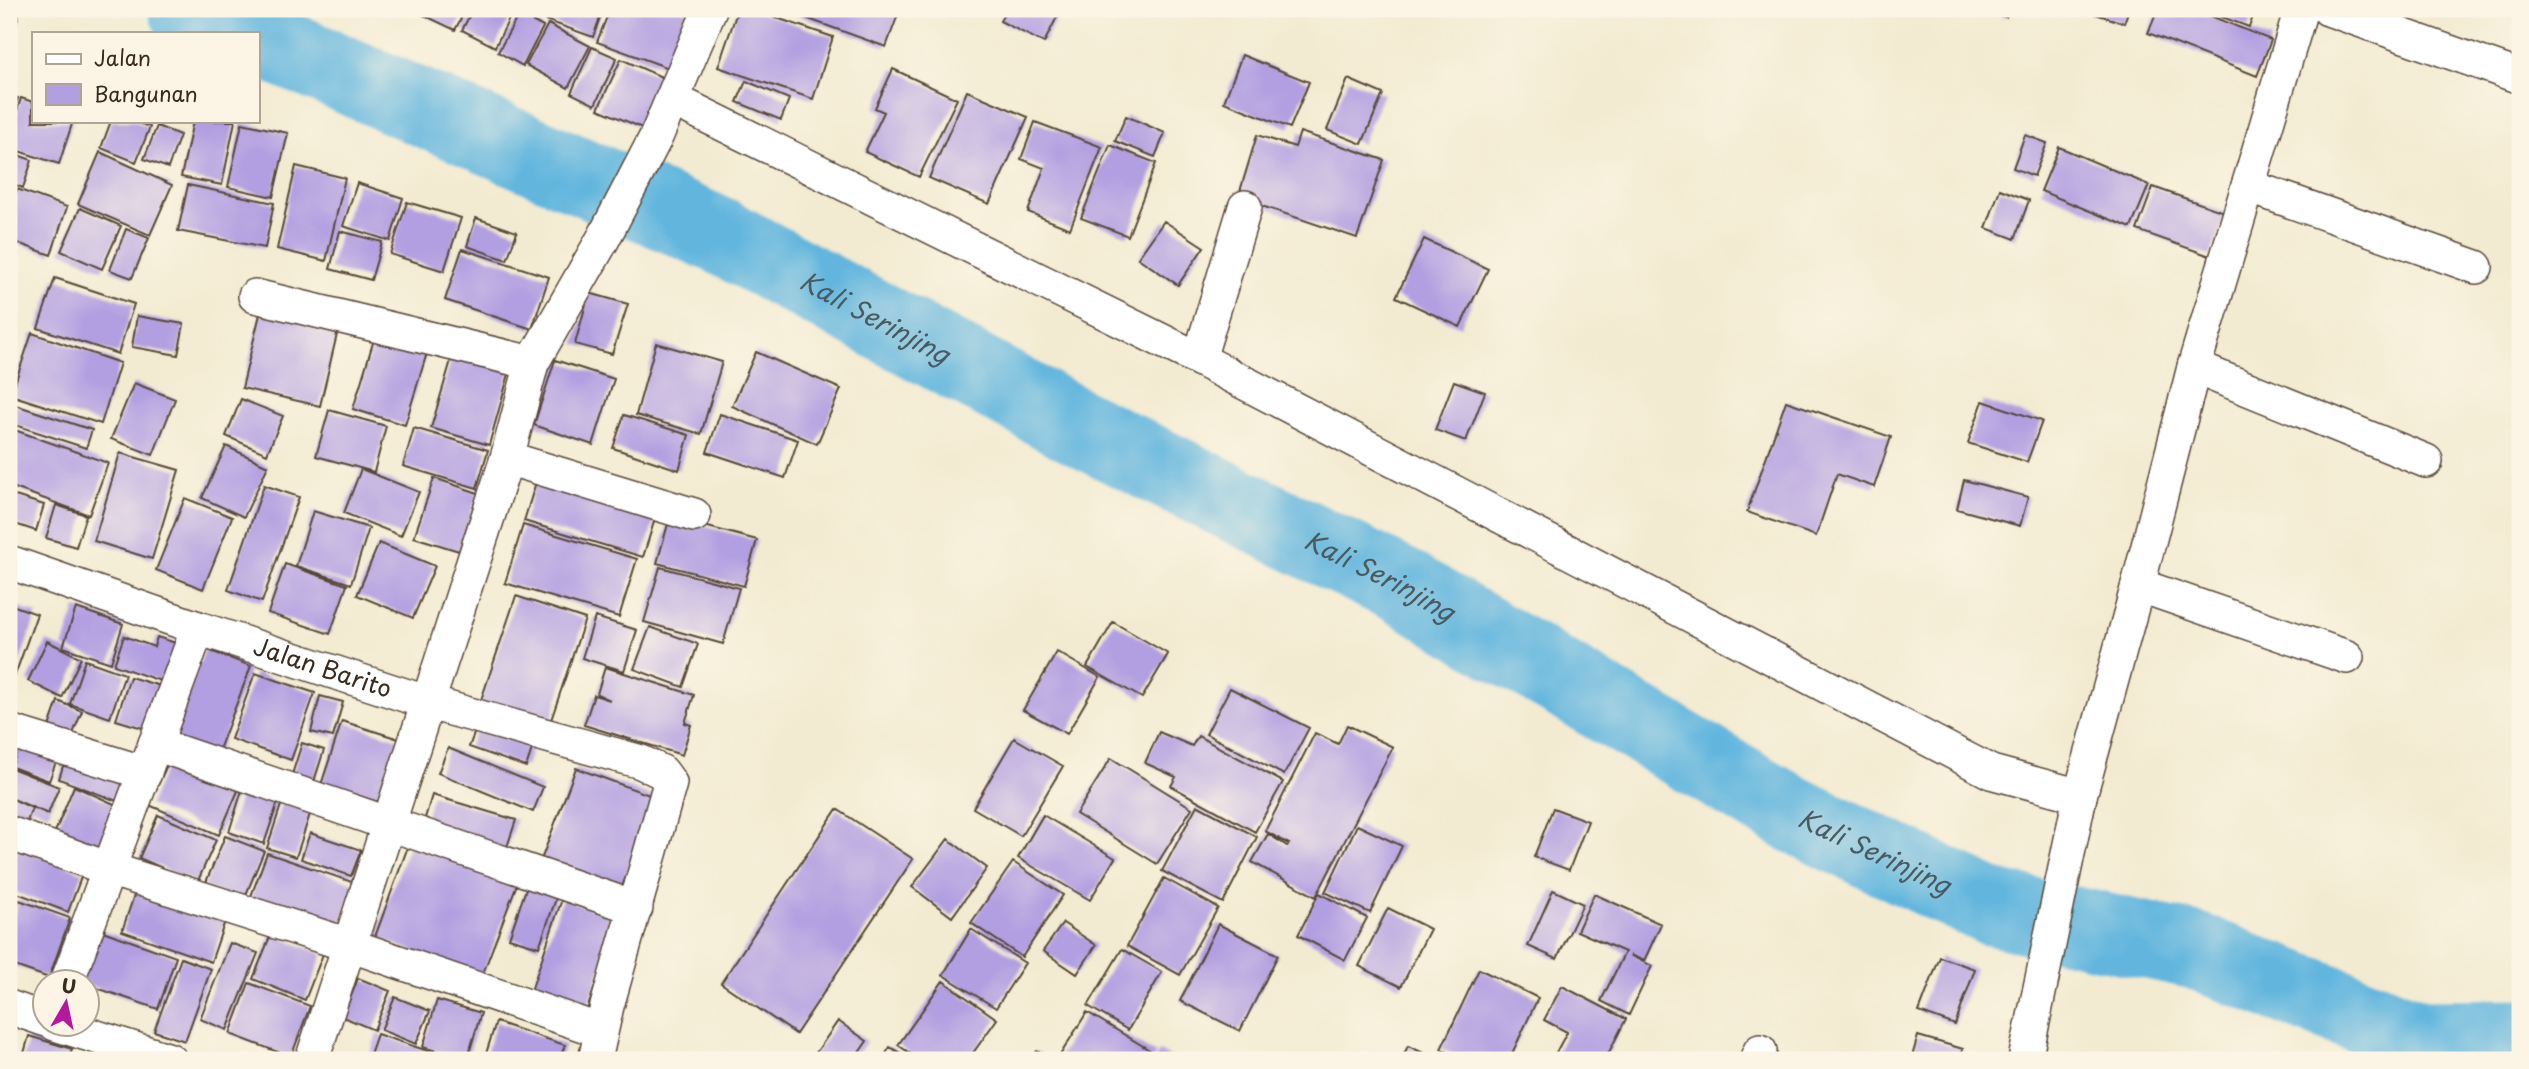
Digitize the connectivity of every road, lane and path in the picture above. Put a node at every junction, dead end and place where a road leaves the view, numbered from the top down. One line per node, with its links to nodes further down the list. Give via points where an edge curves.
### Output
1 (710, 9): 5 (street)
2 (2301, 9): 6 (street)
3 (2328, 9): 4 (street)
4 (2520, 77)
5 (672, 99): 10 (street); 11 (street, via 603,239)
6 (2248, 186): 8 (street); 12 (street)
7 (1245, 207): 10 (street)
8 (2476, 267)
9 (255, 296): 11 (street)
10 (1199, 359): 23 (street, via 1991,772)
11 (532, 363): 13 (street)
12 (2194, 367): 14 (street); 17 (street)
13 (507, 458): 15 (street); 20 (street)
14 (2426, 461)
15 (695, 514)
16 (9, 562): 18 (street, Jalan Barito)
17 (2138, 585): 19 (street); 23 (street)
18 (198, 628): 20 (street, Jalan Barito); 22 (street)
19 (2347, 657)
20 (426, 702): 24 (street); 27 (street, Jalan Barito, via 641,762 662,772 670,783)
21 (9, 731): 22 (street)
22 (150, 759): 24 (street); 26 (street)
23 (2080, 796): 36 (street)
24 (388, 824): 27 (street); 28 (street)
25 (9, 832): 26 (street)
26 (109, 869): 28 (street); 29 (street)
27 (636, 908): 33 (street)
28 (349, 945): 33 (street); 35 (street)
29 (72, 968)
30 (9, 1007): 31 (street)
31 (32, 1015)
32 (100, 1038): 34 (street)
33 (598, 1046)
34 (170, 1060)
35 (312, 1060)
36 (2025, 1060)

